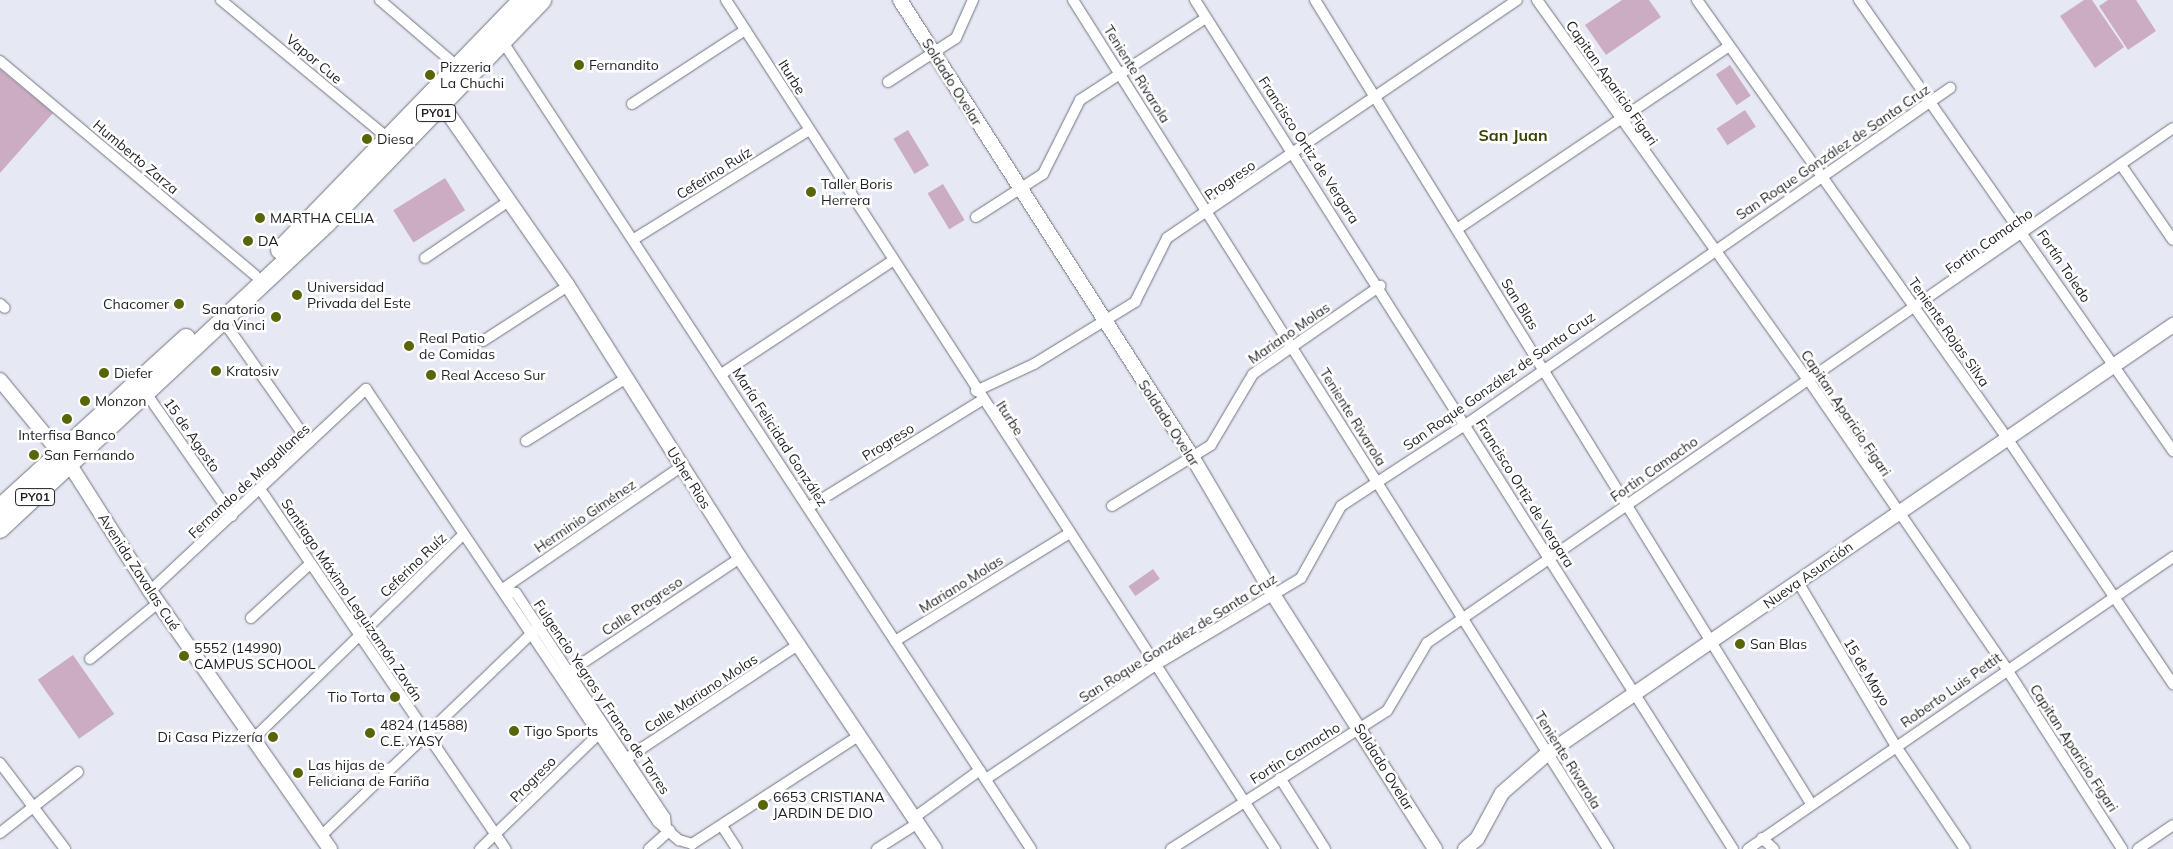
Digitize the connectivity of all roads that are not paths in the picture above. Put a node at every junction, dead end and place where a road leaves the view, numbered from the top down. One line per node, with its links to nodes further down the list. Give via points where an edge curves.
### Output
1 (221, 0): 32 (street, Vapor Cue)
2 (380, 0): 21 (street)
3 (522, 0): 21 (highway, PY01)
4 (542, 0): 17 (highway, PY01)
5 (726, 0): 16 (street, Iturbe)
6 (900, 0): 19 (street, Soldado Ovelar)
7 (973, 0): 19 (street, via 956,38)
8 (1073, 0): 22 (street, Teniente Rivarola)
9 (1195, 0): 15 (street, Francisco Ortiz de Vergara)
10 (1315, 0): 25 (street, San Blas)
11 (1518, 0): 25 (street, Progreso)
12 (1537, 0): 29 (street, Capitan Aparicio Figari)
13 (1697, 0): 18 (street, Teniente Rojas Silva)
14 (1859, 0): 26 (street, Fortín Toledo)
15 (1206, 18): 22 (street); 33 (street, Francisco Ortiz de Vergara)
16 (745, 30): 27 (street); 31 (street, Iturbe)
17 (503, 42): 28 (highway, PY01); 42 (street, María Felicidad González)
18 (1728, 47): 29 (street); 35 (street, Teniente Rojas Silva)
19 (934, 53): 23 (street); 36 (street, Soldado Ovelar)
20 (0, 61): 47 (street, Humberto Zarza)
21 (459, 68): 32 (highway, PY01)
22 (1121, 73): 36 (street, via 1080,100 1052,162 1043,174); 38 (street, Teniente Rivarola)
23 (888, 82)
24 (1950, 88): 26 (street, San Roque González de Santa Cruz)
25 (1374, 96): 33 (street, Progreso); 40 (street, San Blas)
26 (1929, 103): 35 (street, San Roque González de Santa Cruz); 41 (street, Fortín Toledo)
27 (632, 104)
28 (443, 106): 37 (street, Usher Rios); 51 (highway, PY01)
29 (1619, 117): 40 (street); 44 (street, Capitan Aparicio Figari)
30 (2173, 128): 34 (street, Fortin Camacho)
31 (809, 130): 42 (street, Ceferino Ruíz); 46 (street, Iturbe)
32 (390, 140): 47 (highway, PY01)
33 (1295, 151): 38 (street, Progreso); 49 (street, Francisco Ortiz de Vergara)
34 (2121, 165): 41 (street, Fortin Camacho); 43 (street)
35 (1823, 176): 44 (street, San Roque González de Santa Cruz); 50 (street, Teniente Rojas Silva)
36 (1019, 190): 39 (street); 52 (street, Soldado Ovelar)
37 (509, 201): 45 (street); 48 (street, Usher Rios)
38 (1206, 214): 52 (street, Progreso, via 1167,238 1135,302); 55 (street, Teniente Rivarola)
39 (976, 217)
40 (1457, 229): 57 (street, San Blas)
41 (2025, 233): 50 (street, Fortin Camacho); 56 (street, Fortín Toledo)
42 (634, 239): 58 (street, María Felicidad González)
43 (2173, 240)
44 (1712, 251): 57 (street, San Roque González de Santa Cruz); 59 (street, Capitan Aparicio Figari)
45 (425, 258)
46 (892, 261): 58 (street); 64 (street, Iturbe)
47 (255, 275): 71 (highway, PY01)
48 (568, 286): 54 (street); 60 (street, Usher Rios)
49 (1380, 286): 55 (street, Mariano Molas); 65 (street, Francisco Ortiz de Vergara)
50 (1915, 309): 59 (street, Fortin Camacho); 66 (street, Teniente Rojas Silva)
51 (222, 319): 63 (highway, PY01); 68 (street)
52 (1104, 325): 64 (street, Progreso); 70 (street, Soldado Ovelar)
53 (2173, 325): 56 (street, Nueva Asunción)
54 (483, 341)
55 (1292, 346): 70 (street, Mariano Molas, via 1253,374 1211,446); 73 (street, Teniente Rivarola)
56 (2115, 365): 66 (street, Nueva Asunción); 69 (street, Fortín Toledo)
57 (1543, 367): 65 (street, San Roque González de Santa Cruz); 75 (street, San Blas)
58 (723, 373): 77 (street, María Felicidad González)
59 (1807, 378): 75 (street, Fortin Camacho); 79 (street, Capitan Aparicio Figari)
60 (626, 379): 67 (street); 72 (street, Usher Rios)
61 (0, 380): 71 (street, Avenida Zavalas Cué)
62 (366, 389): 68 (street, Fernando de Magallanes); 83 (street, Fulgencio Yegros y Franco de Torres)
63 (146, 393): 71 (highway, PY01); 80 (street, 15 de Agosto)
64 (979, 396): 77 (street, Progreso); 82 (street, Iturbe)
65 (1465, 425): 73 (street, San Roque González de Santa Cruz); 86 (street, Francisco Ortiz de Vergara)
66 (2007, 438): 79 (street, Nueva Asunción); 91 (street, Teniente Rojas Silva)
67 (526, 441)
68 (309, 442): 74 (street, Fernando de Magallanes)
69 (2173, 451)
70 (1193, 458): 76 (street, Mariano Molas); 90 (street, Soldado Ovelar)
71 (65, 459): 78 (highway, PY01); 81 (highway, PY01); 92 (street, Avenida Zavalas Cué)
72 (682, 466): 85 (street, Usher Rios); 89 (street, Herminio Giménez)
73 (1376, 481): 90 (street, San Roque González de Santa Cruz, via 1341,506 1301,578); 94 (street, Teniente Rivarola)
74 (260, 489): 80 (street, Fernando de Magallanes); 87 (street, Santiago Máximo Leguizamón Zaván)
75 (1628, 503): 86 (street, Fortin Camacho); 98 (street, San Blas)
76 (1112, 506)
77 (809, 507): 97 (street, María Felicidad González)
78 (0, 508)
79 (1897, 513): 88 (street, Nueva Asunción); 102 (street, Capitan Aparicio Figari)
80 (232, 516): 92 (street, Fernando de Magallanes)
81 (0, 529)
82 (1068, 534): 97 (street, Mariano Molas); 101 (street, Iturbe)
83 (462, 535): 89 (street, Fulgencio Yegros y Franco de Torres); 96 (street, Ceferino Ruíz)
84 (2173, 557): 91 (street, Roberto Luis Pettit)
85 (740, 558): 99 (street, Usher Rios); 103 (street, Calle Progreso)
86 (1550, 558): 94 (street, Fortin Camacho); 105 (street, Francisco Ortiz de Vergara)
87 (311, 563): 93 (street); 96 (street, Santiago Máximo Leguizamón Zaván)
88 (1798, 582): 98 (street, Nueva Asunción); 111 (street, 15 de Mayo)
89 (505, 590): 95 (street, Fulgencio Yegros y Franco de Torres, via 516,593)
90 (1274, 596): 101 (street, San Roque González de Santa Cruz); 106 (street, Soldado Ovelar)
91 (2114, 596): 102 (street, Roberto Luis Pettit); 104 (street, Teniente Rojas Silva)
92 (154, 597): 100 (street); 110 (street, Avenida Zavalas Cué)
93 (250, 618)
94 (1464, 618): 106 (street, Fortin Camacho, via 1427,644 1387,711); 112 (street, Teniente Rivarola)
95 (535, 631): 103 (street, Fulgencio Yegros y Franco de Torres); 108 (street)
96 (359, 636): 108 (street, Santiago Máximo Leguizamón Zaván); 110 (street, Ceferino Ruíz)
97 (894, 641): 116 (street, María Felicidad González)
98 (1710, 642): 105 (street, Nueva Asunción); 119 (street, San Blas)
99 (798, 645): 109 (street, Usher Rios); 113 (street, Calle Mariano Molas)
100 (90, 659)
101 (1154, 666): 116 (street, San Roque González de Santa Cruz); 118 (street, Iturbe)
102 (2006, 668): 111 (street, Roberto Luis Pettit); 148 (street, Capitan Aparicio Figari)
103 (564, 675): 107 (street, Fulgencio Yegros y Franco de Torres)
104 (2173, 684)
105 (1636, 694): 112 (street, Nueva Asunción); 144 (street, Francisco Ortiz de Vergara)
106 (1360, 729): 117 (street, Fortin Camacho); 141 (street, Soldado Ovelar)
107 (602, 731): 113 (street, Fulgencio Yegros y Franco de Torres); 126 (street, Progreso)
108 (428, 735): 126 (street, Santiago Máximo Leguizamón Zaván); 127 (street)
109 (860, 735): 121 (street, Usher Rios); 123 (street)
110 (253, 738): 127 (street, Avenida Zavalas Cué)
111 (1896, 745): 119 (street, Roberto Luis Pettit); 147 (street, 15 de Mayo)
112 (1548, 753): 142 (street, Nueva Asunción, via 1502,793 1477,839); 143 (street, Teniente Rivarola)
113 (622, 761): 124 (street, Fulgencio Yegros y Franco de Torres, via 658,822)
114 (0, 763): 120 (street)
115 (78, 772): 120 (street)
116 (983, 774): 121 (street, San Roque González de Santa Cruz); 137 (street, María Felicidad González)
117 (1280, 778): 118 (street, Fortin Camacho); 140 (street)
118 (1244, 801): 138 (street, Fortin Camacho); 139 (street, Iturbe)
119 (1810, 802): 128 (street, Roberto Luis Pettit)
120 (34, 808): 125 (street); 129 (street)
121 (917, 820): 135 (street, San Roque González de Santa Cruz); 136 (street, Usher Rios)
122 (2173, 825): 149 (street)
123 (722, 826): 124 (street, Fulgencio Yegros y Franco de Torres, via 685,844); 134 (street)
124 (668, 828): 133 (street)
125 (0, 833)
126 (496, 834): 131 (street, Progreso); 132 (street, Santiago Máximo Leguizamón Zaván)
127 (322, 836): 130 (street, Avenida Zavalas Cué)
128 (1762, 838): 145 (street, Roberto Luis Pettit); 146 (street)
129 (65, 849)
130 (330, 849)
131 (480, 849)
132 (506, 849)
133 (649, 849)
134 (737, 849)
135 (877, 849)
136 (936, 849)
137 (1031, 849)
138 (1171, 849)
139 (1275, 849)
140 (1326, 849)
141 (1435, 849)
142 (1465, 849)
143 (1608, 849)
144 (1733, 849)
145 (1748, 849)
146 (1774, 849)
147 (1965, 849)
148 (2122, 849)
149 (2138, 849)

